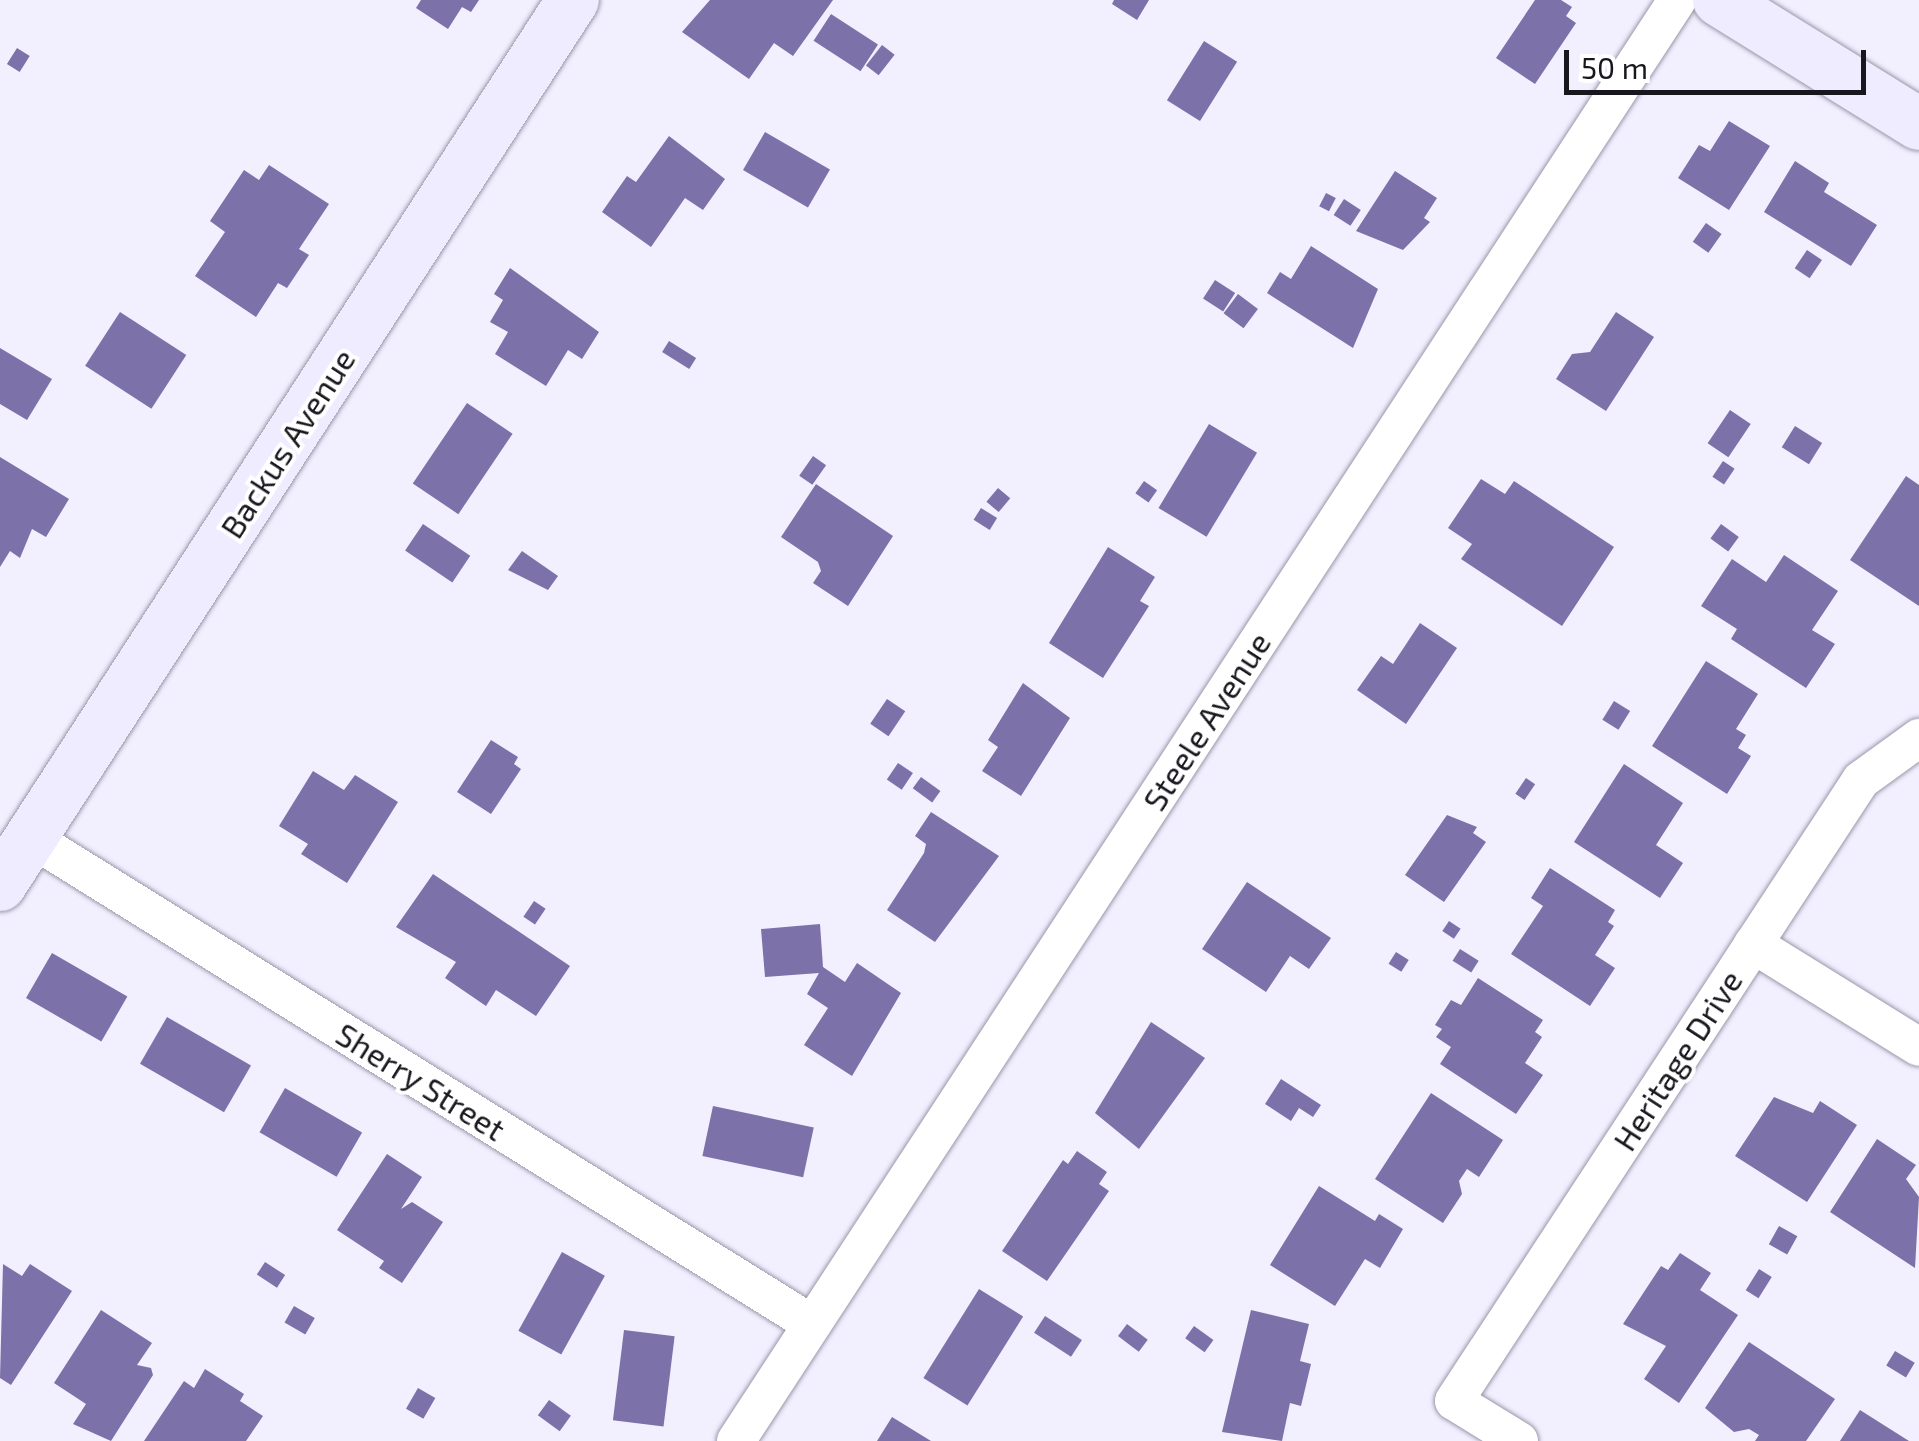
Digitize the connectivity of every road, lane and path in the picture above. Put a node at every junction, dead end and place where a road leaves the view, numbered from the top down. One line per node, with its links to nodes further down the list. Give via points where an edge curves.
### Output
1 (573, 0): 6 (street, Backus Avenue)
2 (1677, 0): 10 (street, Steele Avenue)
3 (1719, 0): 4 (street)
4 (1919, 124)
5 (1919, 738): 8 (street, Heritage Drive, via 1861,780)
6 (31, 838): 7 (street, Backus Avenue); 10 (street, Sherry Street)
7 (0, 885)
8 (1754, 944): 9 (street); 12 (street, Heritage Drive, via 1454,1401)
9 (1919, 1047)
10 (812, 1324): 11 (street, Steele Avenue)
11 (736, 1441)
12 (1519, 1441)

